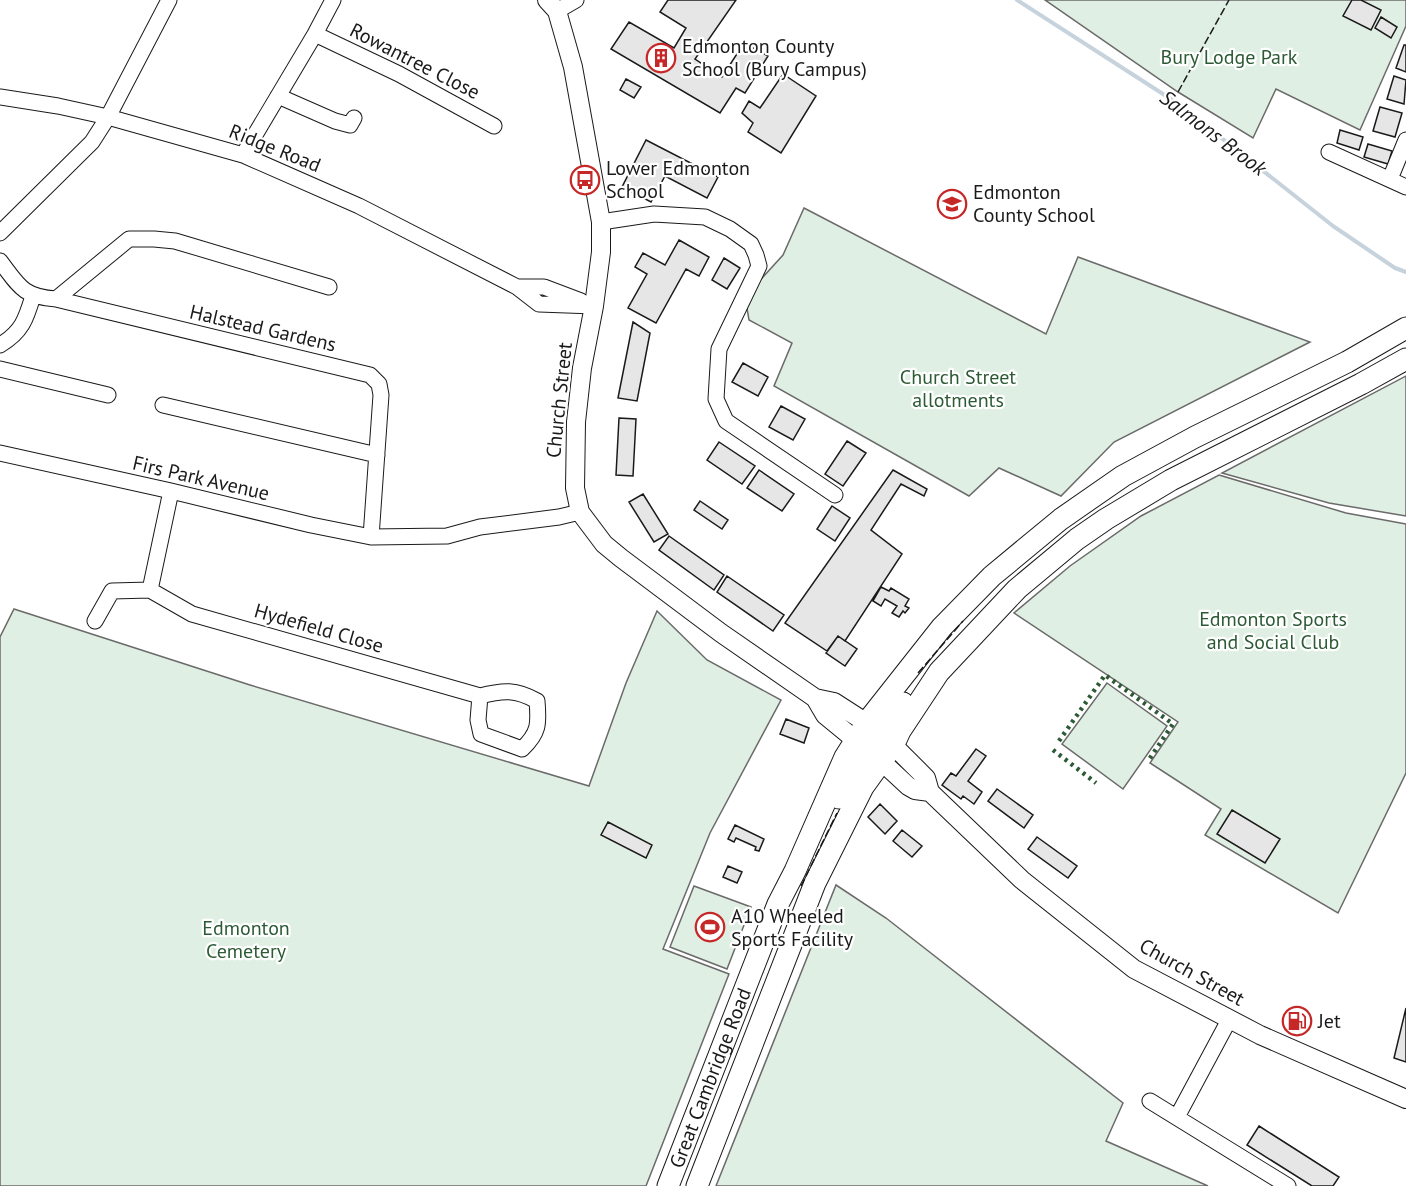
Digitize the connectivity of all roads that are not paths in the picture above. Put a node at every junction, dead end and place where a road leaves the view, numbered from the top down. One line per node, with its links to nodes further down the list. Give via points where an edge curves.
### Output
1 (169, 0): 8 (street)
2 (333, 0): 5 (street)
3 (576, 0): 4 (street)
4 (552, 6): 16 (main road, Church Street, via 573,67)
5 (315, 34): 6 (street); 10 (street, Rowantree Close)
6 (278, 96): 9 (street, via 335,121 350,125); 13 (street)
7 (0, 97): 8 (street, Ridge Road)
8 (108, 117): 13 (street, Ridge Road); 17 (street, via 92,142)
9 (354, 118)
10 (494, 126)
11 (1406, 140): 14 (street)
12 (1329, 152): 14 (street)
13 (243, 155): 22 (street, Ridge Road, via 359,206 517,287 539,304)
14 (1390, 178): 15 (street)
15 (1406, 187)
16 (601, 222): 22 (main road, Church Street); 32 (street, via 654,214 705,217 751,244 759,266 719,349 716,399 726,421)
17 (0, 233)
18 (0, 261): 20 (street, via 23,290)
19 (329, 286): 21 (street, via 175,241 129,239)
20 (33, 296): 21 (street, Halstead Gardens); 24 (street, via 21,328)
21 (56, 299): 30 (street, Halstead Gardens, via 370,375 379,384 381,395)
22 (594, 306): 33 (main road, Church Street, via 576,422 575,488)
23 (1406, 328): 38 (highway, via 1337,367 1158,456 1061,519 992,576 942,627)
24 (0, 345)
25 (1406, 359): 38 (highway, via 1171,480 1077,539 988,618 939,672 900,731)
26 (0, 369): 27 (street)
27 (108, 394)
28 (163, 405): 30 (street)
29 (0, 453): 31 (street, Firs Park Avenue)
30 (377, 455): 34 (street, Halstead Gardens)
31 (171, 491): 34 (street, Firs Park Avenue); 35 (street)
32 (835, 495)
33 (580, 512): 34 (street, Firs Park Avenue, via 480,527 446,525); 38 (main road, Church Street, via 604,544 621,558 815,698 834,702)
34 (371, 537)
35 (150, 590): 36 (street, via 112,591); 37 (street, Hydefield Close, via 192,614)
36 (94, 621)
37 (480, 696): 37 (street, Hydefield Close, via 512,692 537,701 535,737 522,749 481,734)
38 (874, 742): 39 (main road, Church Street, via 908,786 930,792 1022,880 1134,969); 40 (highway, Great Cambridge Road, via 838,800 822,811 778,904); 41 (highway, Great Cambridge Road, via 863,787 815,884)
39 (1229, 1020): 42 (main road, Church Street); 44 (street)
40 (730, 1025): 41 (highway); 45 (highway, Great Cambridge Road)
41 (756, 1035): 46 (highway, Great Cambridge Road)
42 (1406, 1099)
43 (1150, 1101): 44 (street)
44 (1177, 1117): 47 (street)
45 (668, 1186)
46 (697, 1186)
47 (1288, 1186)

